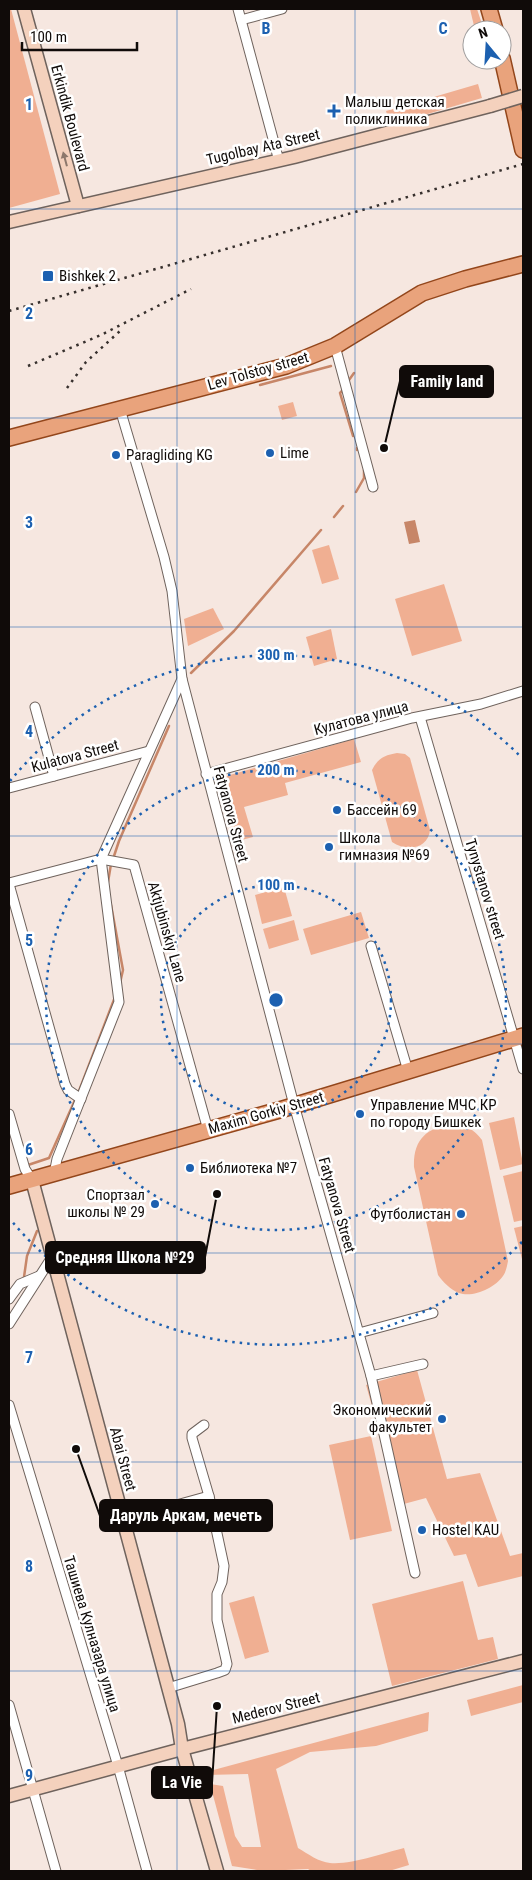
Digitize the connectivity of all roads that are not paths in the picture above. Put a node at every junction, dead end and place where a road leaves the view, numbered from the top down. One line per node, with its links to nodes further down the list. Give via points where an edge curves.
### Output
1 (24, 9): 11 (street, Erkindik Boulevard, one-way to 1)
2 (238, 9): 4 (street)
3 (282, 9): 4 (street)
4 (241, 20): 10 (street)
5 (505, 70): 6 (main road)
6 (506, 74): 8 (main road); 9 (main road)
7 (523, 96): 10 (street, Tugolbay Ata Street, bridge)
8 (523, 125)
9 (523, 150)
10 (279, 161): 11 (street, Tugolbay Ata Street)
11 (78, 206): 12 (street, Tugolbay Ata Street)
12 (9, 222)
13 (523, 264): 14 (main road, Lev Tolstoy street, via 422,293)
14 (335, 346): 15 (main road, Lev Tolstoy street, via 286,366); 17 (street)
15 (120, 409): 16 (main road, Lev Tolstoy street); 18 (street, Fatyanova Street, via 164,556 172,591)
16 (9, 438)
17 (373, 487)
18 (182, 679): 22 (street); 23 (street, Fatyanova Street)
19 (523, 691): 21 (street, Кулатова улица)
20 (35, 707): 24 (street)
21 (420, 717): 23 (street, Кулатова улица); 29 (street, Tynystanov street)
22 (149, 751): 24 (street, Kulatova Street); 26 (street)
23 (206, 774): 33 (street, Fatyanova Street)
24 (54, 776): 25 (street, Kulatova Street)
25 (9, 788)
26 (101, 859): 27 (street, Aktjubinskiy Lane); 32 (street, via 119,1002); 35 (street, Aktjubinskiy Lane, via 134,865)
27 (9, 884): 32 (street, via 65,1084 68,1090)
28 (371, 946): 31 (street)
29 (519, 1038): 30 (street, Tynystanov street); 31 (main road, Maxim Gorkiy Street)
30 (523, 1069)
31 (408, 1071): 33 (main road, Maxim Gorkiy Street)
32 (81, 1098): 36 (street)
33 (294, 1105): 35 (main road, Maxim Gorkiy Street); 44 (street, Fatyanova Street)
34 (9, 1114): 37 (street, Abai Street, via 25,1169)
35 (208, 1130): 36 (main road, Maxim Gorkiy Street)
36 (54, 1174): 37 (main road, Maxim Gorkiy Street)
37 (32, 1180): 38 (main road, Maxim Gorkiy Street); 39 (street, Abai Street)
38 (9, 1186)
39 (52, 1256): 40 (street); 50 (street, Abai Street)
40 (40, 1276): 41 (street, via 20,1284); 43 (street)
41 (9, 1299)
42 (433, 1313): 44 (street)
43 (9, 1324)
44 (358, 1332): 46 (street, Fatyanova Street)
45 (423, 1364): 46 (street)
46 (371, 1376): 51 (street, Fatyanova Street)
47 (9, 1405): 56 (street, Ташиева Кулназара улица)
48 (204, 1425): 49 (street, via 192,1434 192,1438)
49 (209, 1496): 50 (street); 53 (street, via 224,1566 216,1594 217,1620 227,1664 225,1670)
50 (122, 1520): 53 (street, Abai Street)
51 (415, 1573)
52 (523, 1661): 55 (street, Mederov Street)
53 (168, 1688): 55 (street, Abai Street)
54 (9, 1705): 57 (street)
55 (182, 1749): 56 (street, Mederov Street); 61 (street, Abai Street)
56 (118, 1766): 57 (street, Mederov Street); 60 (street, Ташиева Кулназара улица)
57 (33, 1790): 58 (street, Mederov Street); 59 (street)
58 (9, 1796)
59 (56, 1871)
60 (147, 1871)
61 (217, 1871)

